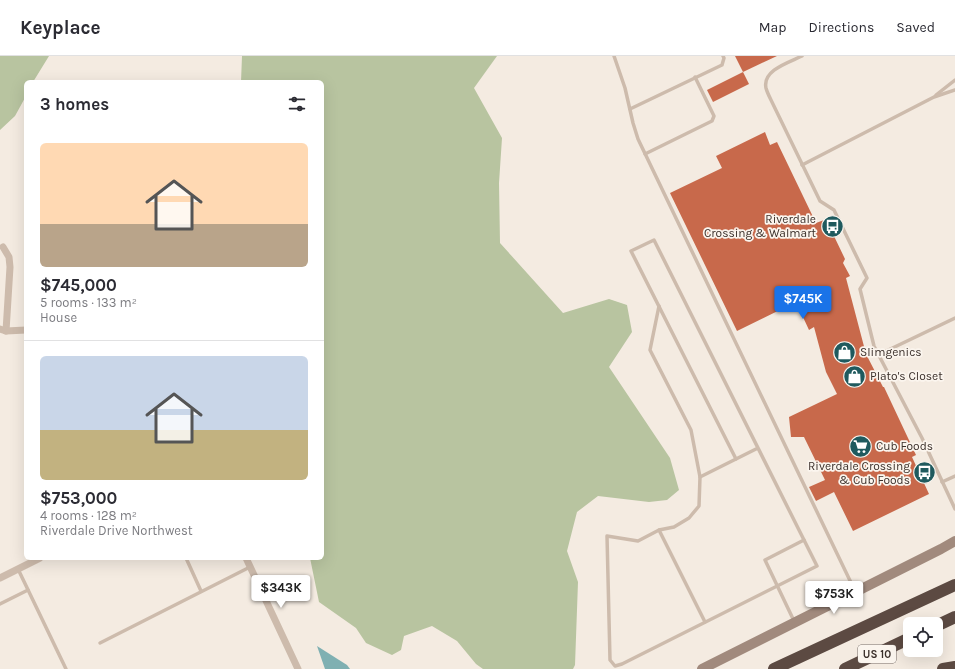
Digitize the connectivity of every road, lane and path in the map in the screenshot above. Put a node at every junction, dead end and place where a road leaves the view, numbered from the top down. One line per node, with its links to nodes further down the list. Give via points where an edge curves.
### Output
1 (614, 56): 8 (lane)
2 (723, 56): 4 (lane, via 722,65)
3 (802, 56): 10 (lane, via 773,71 767,78 766,87)
4 (696, 78): 8 (lane); 9 (lane, via 714,116 712,121)
5 (955, 80): 7 (lane)
6 (955, 90): 7 (lane)
7 (934, 97): 10 (lane)
8 (630, 108): 9 (lane, via 633,123)
9 (646, 154): 36 (lane)
10 (802, 165): 16 (lane, via 820,202 834,210 867,278 860,289 874,346)
11 (3, 247): 14 (street, via 9,257 10,267)
12 (659, 306): 17 (lane, via 631,251 654,240); 18 (lane); 20 (lane, via 650,350 691,430)
13 (955, 318): 16 (lane)
14 (3, 330): 15 (street)
15 (24, 330)
16 (880, 354): 21 (lane)
17 (758, 448): 18 (lane); 24 (lane)
18 (736, 459): 20 (lane)
19 (955, 476): 21 (lane)
20 (700, 477): 23 (lane, via 699,506 689,518 674,527)
21 (942, 482): 22 (lane)
22 (955, 509)
23 (659, 530): 39 (lane); 39 (lane, via 638,541 607,536 610,660 615,666 622,664)
24 (804, 540): 32 (lane, via 765,560); 32 (lane, via 817,566)
25 (955, 541): 36 (street)
26 (36, 560): 30 (street)
27 (187, 560): 35 (lane)
28 (247, 560): 29 (street)
29 (250, 567): 35 (lane); 46 (street)
30 (18, 569): 31 (street); 34 (lane)
31 (0, 578)
32 (777, 585): 39 (lane); 40 (lane)
33 (953, 586): 48 (highway, US 10)
34 (28, 590): 37 (lane); 45 (lane)
35 (201, 591): 43 (lane)
36 (856, 592): 40 (street)
37 (0, 604)
38 (955, 617): 41 (highway)
39 (705, 622)
40 (795, 622): 47 (street)
41 (943, 623)
42 (903, 641): 49 (highway, US 10)
43 (100, 642)
44 (955, 667): 50 (highway)
45 (66, 669)
46 (298, 669)
47 (702, 669)
48 (774, 669)
49 (845, 669)
50 (943, 669)

